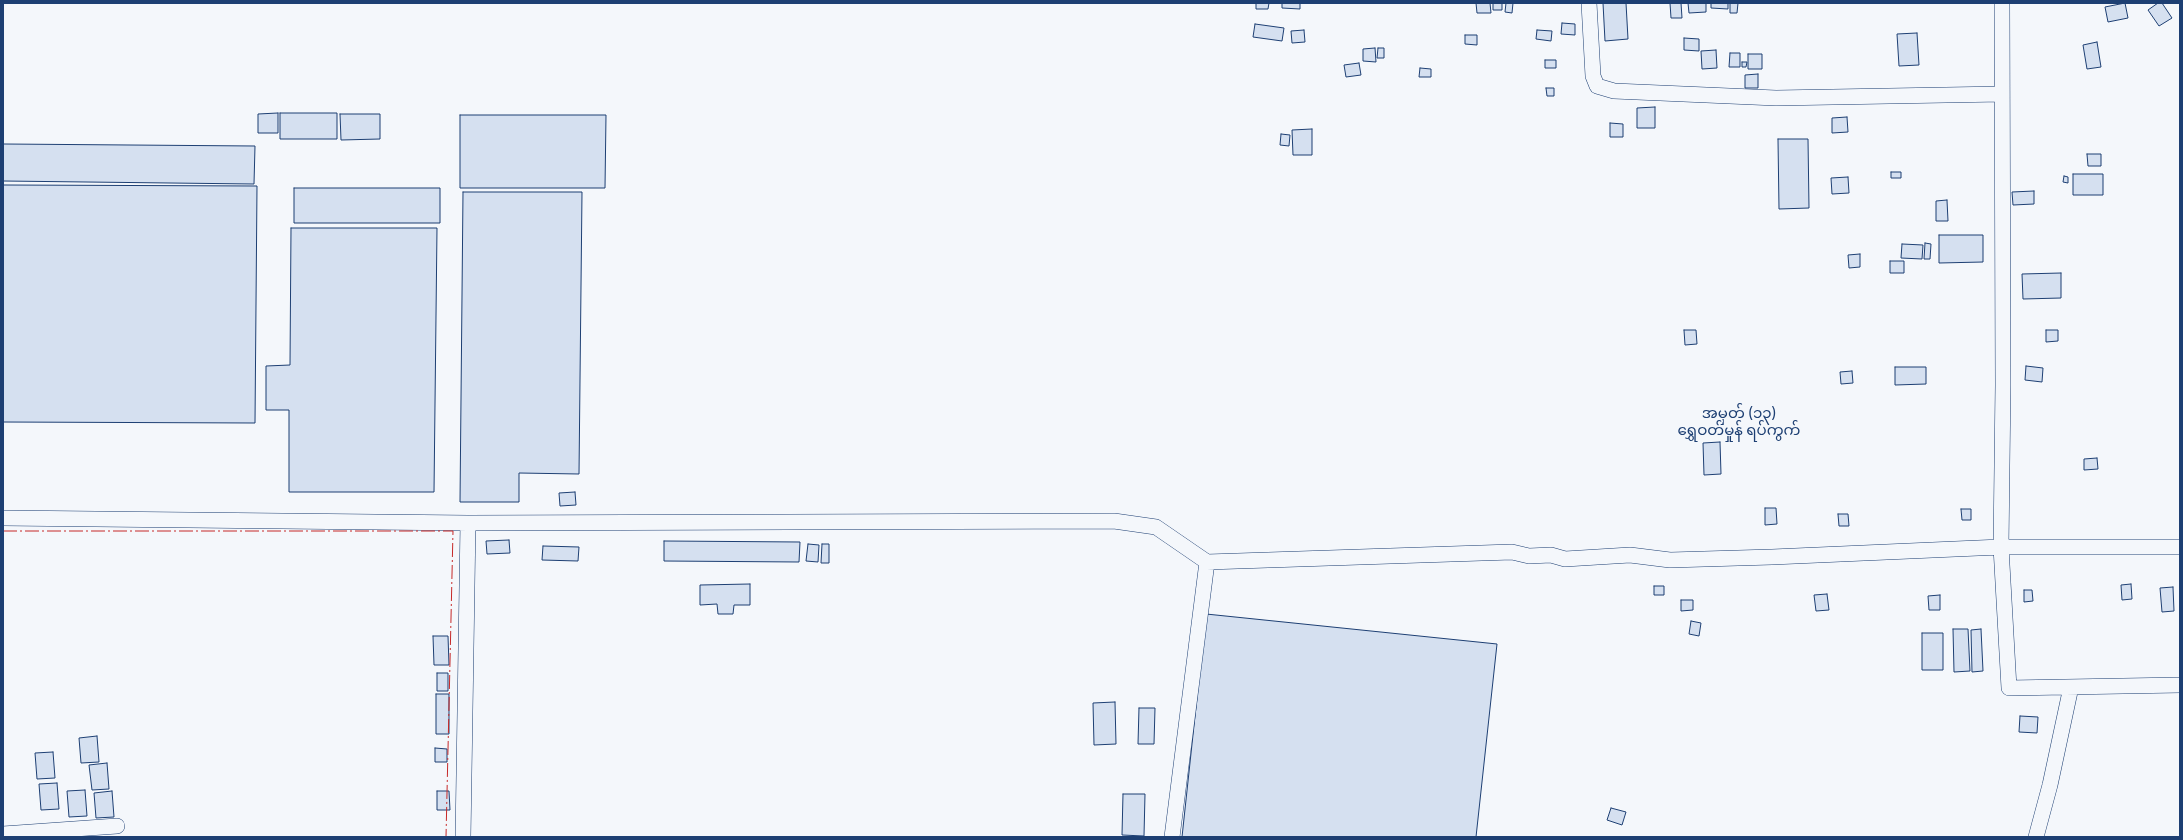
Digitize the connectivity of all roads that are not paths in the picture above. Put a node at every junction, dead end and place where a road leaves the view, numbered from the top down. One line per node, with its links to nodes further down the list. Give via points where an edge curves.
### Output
1 (1589, 3): 3 (street, via 1593,76 1597,86 1614,91 1776,98)
2 (2002, 3): 3 (street)
3 (2002, 94): 6 (street, via 2004,385)
4 (3, 518): 5 (street)
5 (468, 522): 8 (street, via 1114,521 1156,527); 13 (street)
6 (2001, 547): 7 (street); 8 (street, via 1670,560 1630,555 1565,558 1551,555 1529,556 1512,552); 10 (street, via 2009,688)
7 (2180, 547)
8 (1207, 562): 14 (street)
9 (2180, 685): 10 (street)
10 (2071, 687): 15 (street)
11 (117, 826): 12 (street)
12 (3, 834)
13 (463, 837)
14 (1172, 837)
15 (2036, 837)

